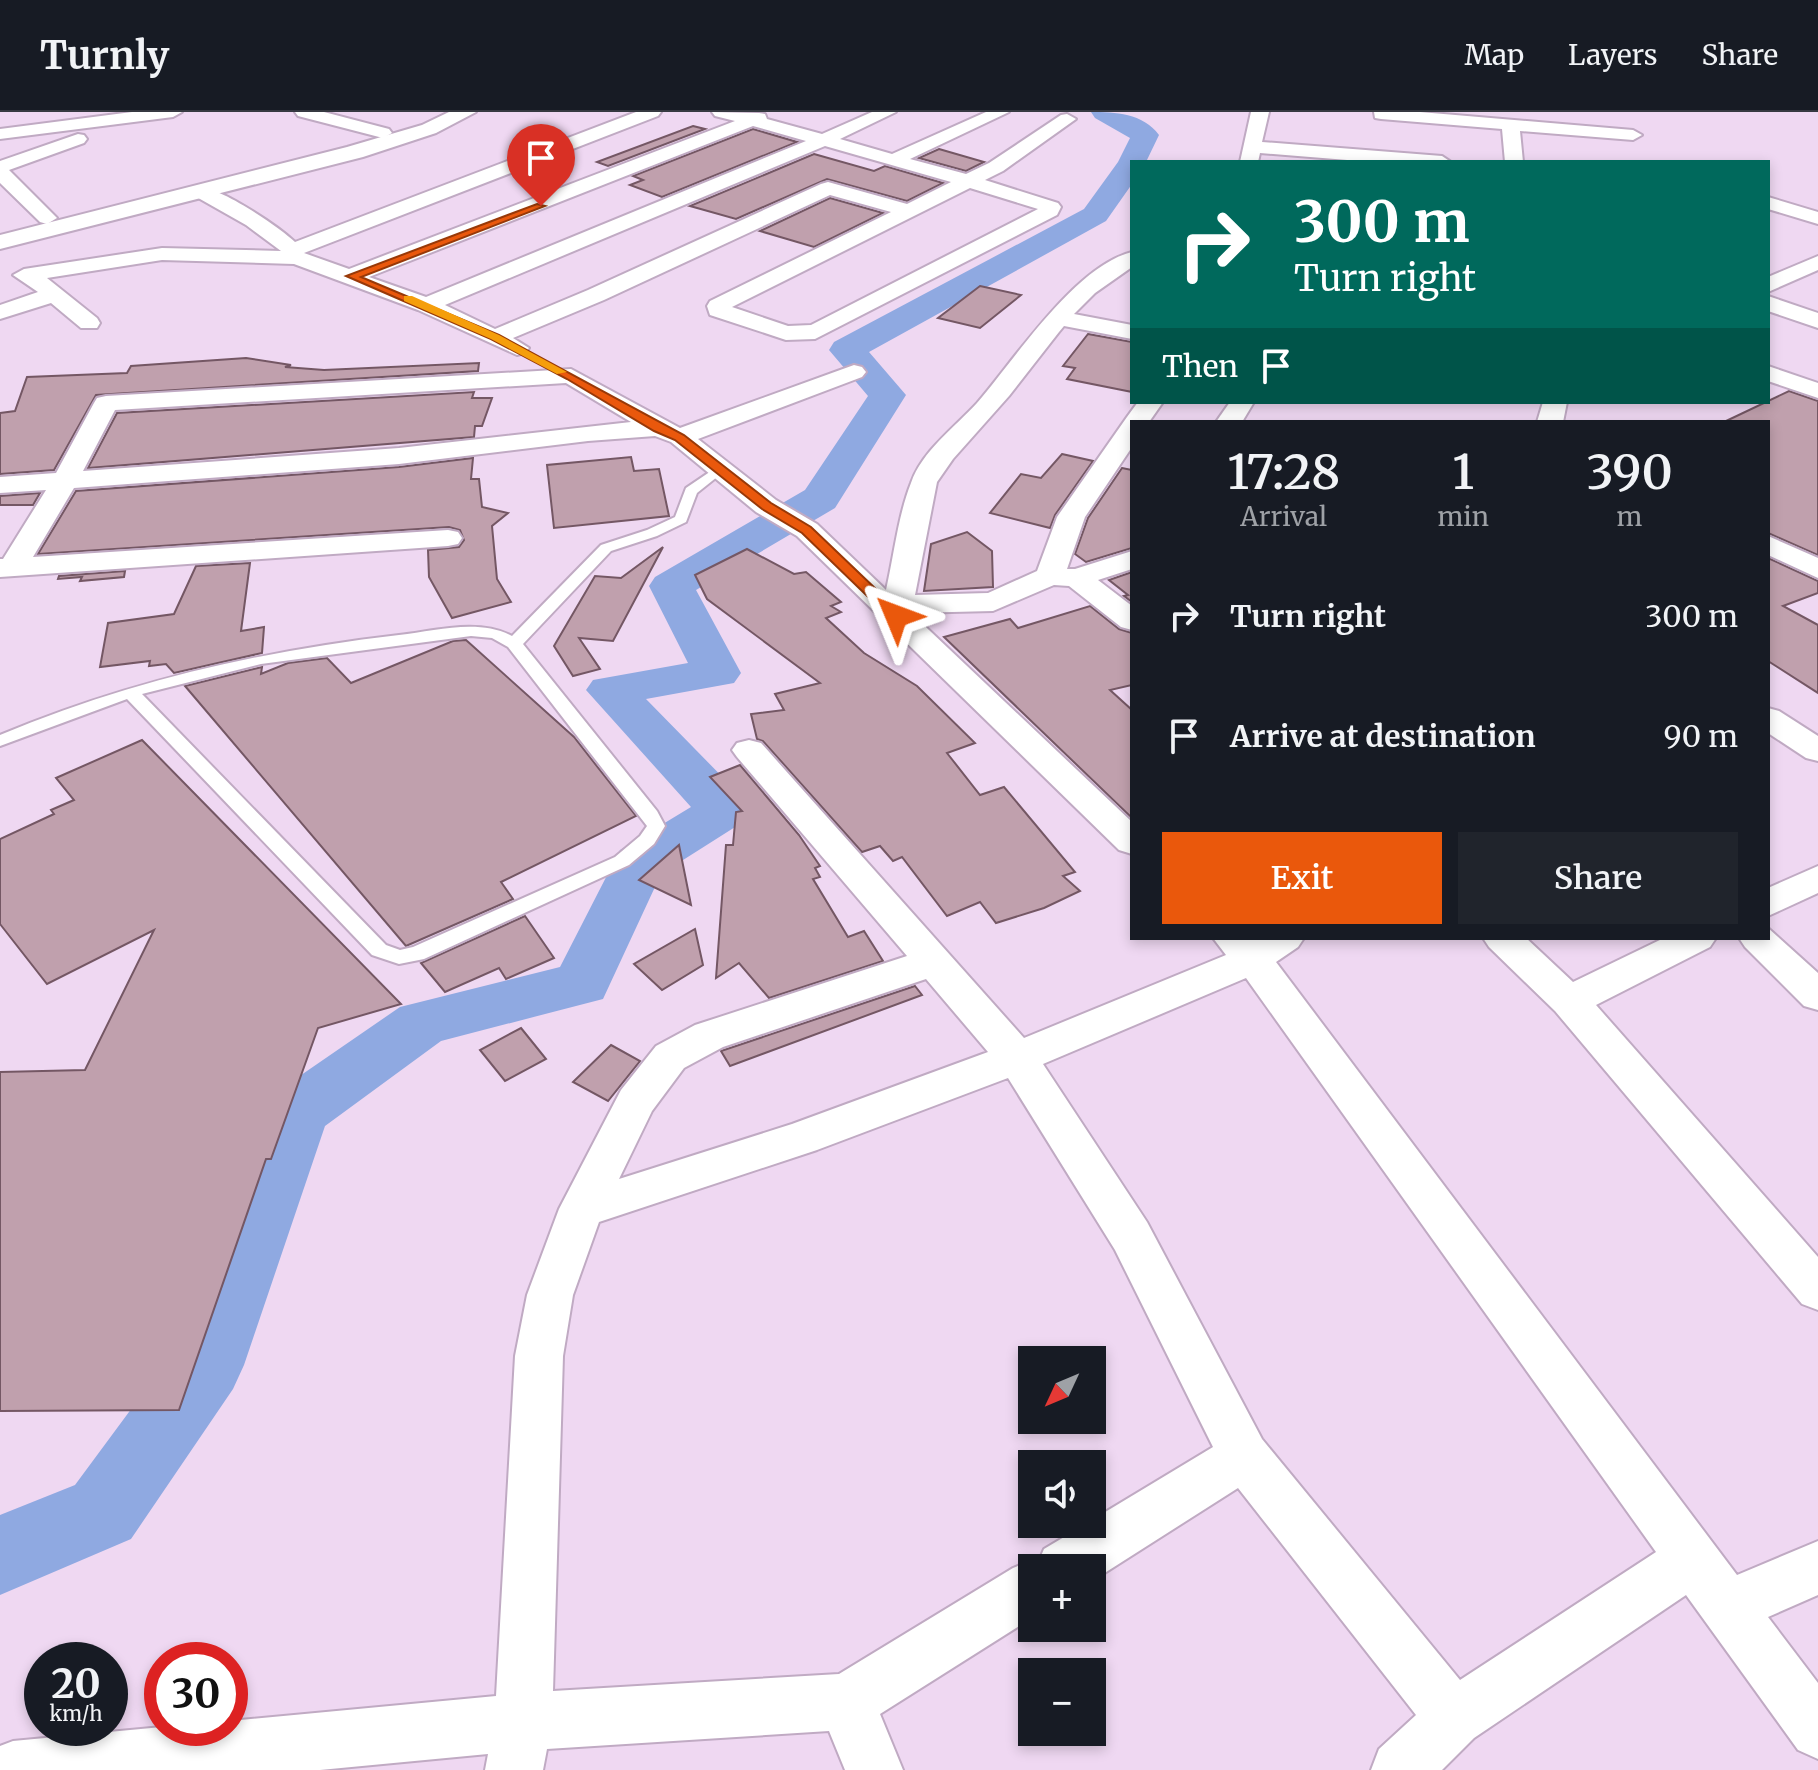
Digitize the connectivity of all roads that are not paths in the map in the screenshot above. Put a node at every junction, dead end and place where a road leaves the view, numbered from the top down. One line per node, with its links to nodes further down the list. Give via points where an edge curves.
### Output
1 (173, 112): 12 (street)
2 (304, 112): 18 (street)
3 (437, 112): 18 (main road)
4 (466, 112): 32 (main road, via 396,140)
5 (652, 112): 13 (street)
6 (721, 112): 15 (street)
7 (775, 112): 15 (street)
8 (887, 112): 21 (street)
9 (1000, 112): 20 (street)
10 (1260, 112): 22 (street)
11 (1630, 112): 16 (street, via 1634,142)
12 (136, 115): 19 (street); 28 (street)
13 (609, 119): 30 (street)
14 (1067, 119): 23 (street)
15 (753, 121): 21 (street); 34 (street)
16 (1510, 124): 17 (street); 26 (street)
17 (1380, 131): 22 (street); 25 (street)
18 (383, 133): 37 (main road)
19 (0, 134)
20 (941, 139): 23 (street); 24 (street)
21 (823, 141): 24 (street); 27 (street)
22 (1251, 154)
23 (1013, 156): 29 (street)
24 (895, 159): 29 (street)
25 (1438, 160)
26 (1514, 160)
27 (761, 168): 31 (street); 38 (street)
28 (0, 169): 37 (street)
29 (969, 181): 35 (street); 35 (street, via 1046,205 1050,211 815,332 786,333 718,310)
30 (471, 183): 34 (street); 43 (street)
31 (828, 188): 35 (street); 59 (street)
32 (200, 191): 37 (main road); 40 (street)
33 (1770, 204): 36 (street)
34 (541, 206): 38 (street); 49 (street)
35 (906, 210)
36 (1818, 218)
37 (47, 224): 39 (main road); 41 (main road); 47 (street)
38 (616, 228): 53 (street)
39 (0, 231)
40 (267, 231): 42 (street); 43 (street)
41 (0, 242)
42 (226, 254): 43 (street); 47 (street, via 162,254)
43 (295, 254): 49 (street)
44 (1130, 259): 55 (street, via 1101,276)
45 (0, 262): 48 (street)
46 (1818, 262): 50 (street)
47 (93, 263): 48 (street)
48 (24, 275): 51 (street)
49 (351, 276): 53 (street)
50 (1770, 284)
51 (52, 295): 54 (street); 57 (street)
52 (1770, 304): 56 (street)
53 (426, 305): 59 (street)
54 (0, 312)
55 (1058, 318): 58 (street); 75 (street, via 985,410 932,466)
56 (1818, 321)
57 (89, 323)
58 (1130, 332)
59 (495, 337): 62 (street)
60 (854, 372): 65 (street)
61 (1770, 374): 63 (street)
62 (571, 376): 65 (street); 67 (street, via 106,403)
63 (1818, 391)
64 (1130, 431): 74 (street, via 1071,517)
65 (669, 433): 66 (street); 67 (street, via 588,433 399,456)
66 (720, 469): 75 (street, via 807,530); 77 (lane, via 691,491 681,519 606,548)
67 (65, 481): 68 (street); 72 (street)
68 (0, 485)
69 (448, 538): 72 (street)
70 (1770, 545): 73 (street)
71 (1130, 560): 74 (street)
72 (6, 568)
73 (1818, 569)
74 (1064, 577): 75 (street, via 993,602); 76 (street)
75 (897, 610): 83 (street)
76 (1130, 620)
77 (514, 644): 78 (lane, via 496,634 471,631 345,646 260,659); 78 (lane, via 656,826 622,861 417,954 399,957 379,950)
78 (130, 692): 80 (lane)
79 (1770, 719): 82 (street)
80 (0, 741)
81 (749, 750): 90 (street)
82 (1818, 751)
83 (1130, 840)
84 (1818, 878): 85 (street)
85 (1770, 902)
86 (1504, 940): 92 (street)
87 (1693, 940): 92 (street)
88 (1760, 940): 91 (street)
89 (1257, 945): 93 (street); 98 (street)
90 (933, 962): 93 (street); 94 (street, via 709,1036 670,1057 636,1102)
91 (1818, 996)
92 (1569, 1001): 95 (street)
93 (1017, 1058): 94 (street, via 802,1138); 96 (street, via 1131,1236)
94 (581, 1209): 105 (street, via 550,1295 539,1356)
95 (1818, 1290)
96 (1244, 1456): 97 (street); 103 (street)
97 (1086, 1554)
98 (1694, 1558): 101 (street); 103 (street)
99 (1818, 1568): 101 (street)
100 (1018, 1596): 102 (street)
101 (1727, 1607): 104 (street)
102 (846, 1702): 105 (street); 107 (street)
103 (1454, 1718): 108 (street)
104 (1818, 1730)
105 (519, 1746): 106 (street)
106 (13, 1770)
107 (874, 1770)
108 (1400, 1770)

